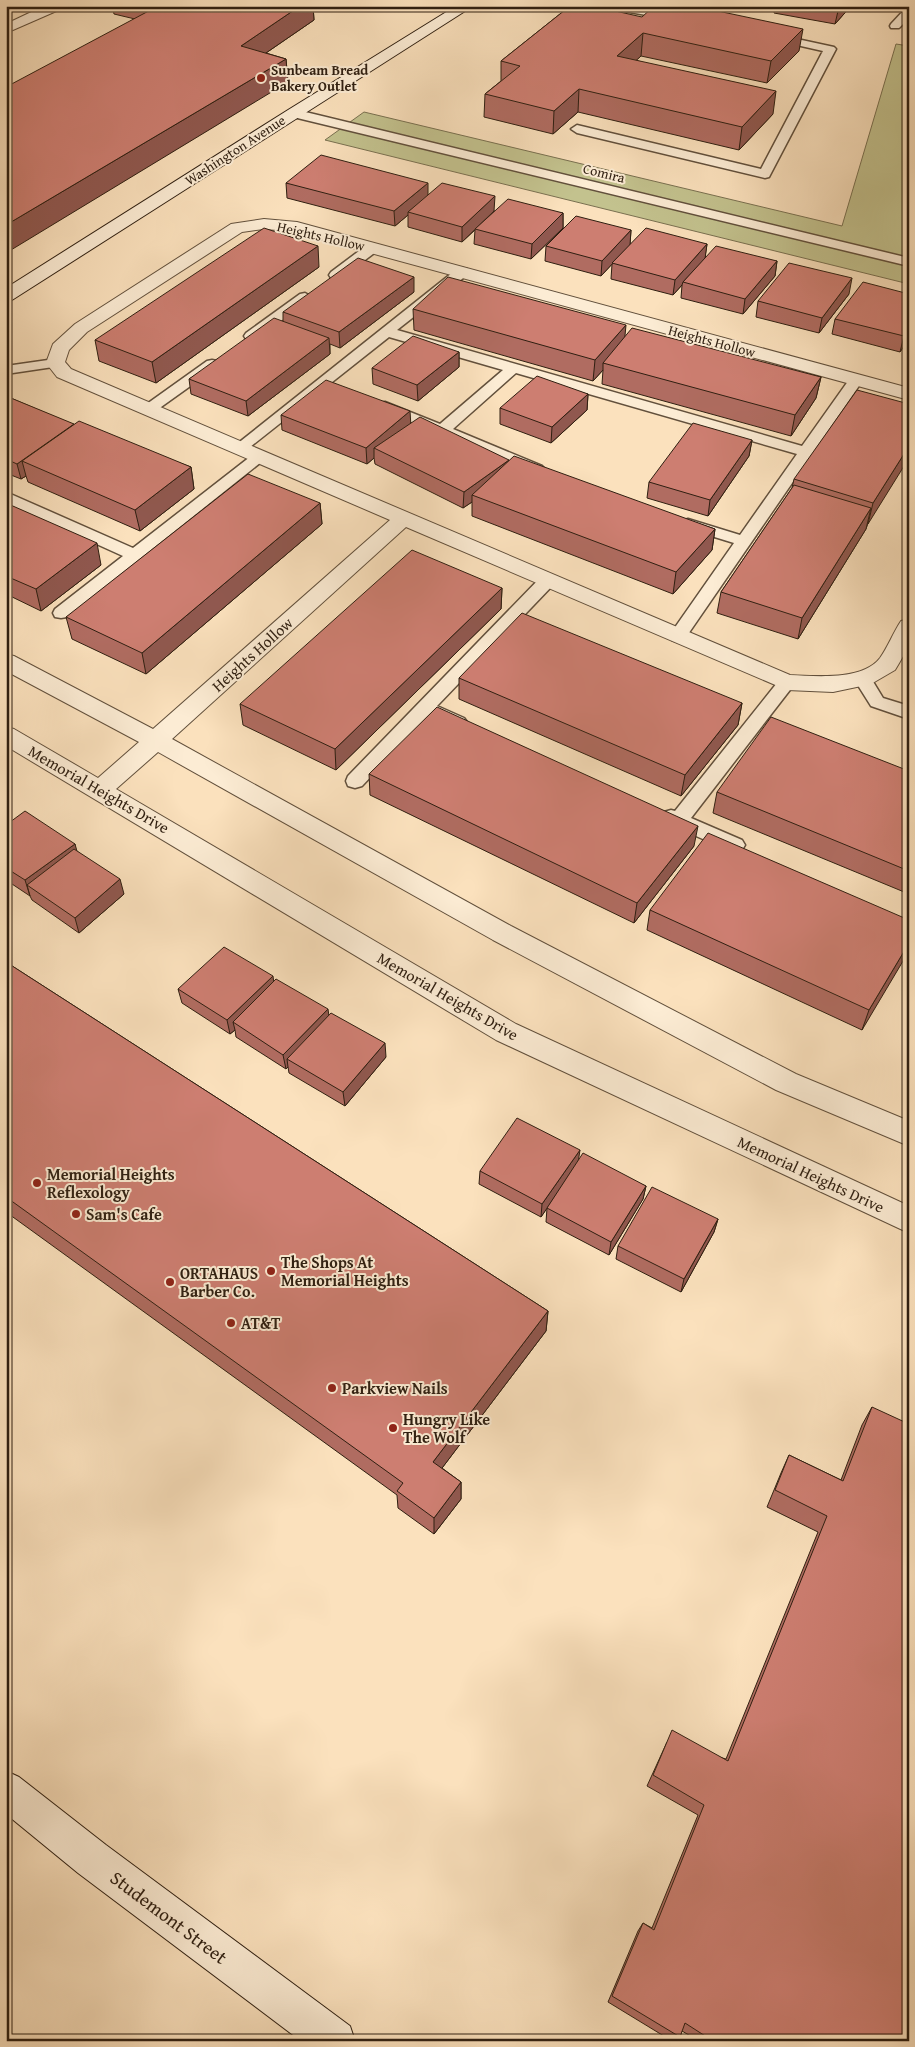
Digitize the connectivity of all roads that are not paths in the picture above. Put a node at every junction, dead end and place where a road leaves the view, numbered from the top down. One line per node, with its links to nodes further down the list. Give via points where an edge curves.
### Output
1 (56, 6): 7 (street)
2 (466, 6): 9 (street, Washington Avenue)
3 (612, 6): 5 (lane)
4 (909, 11): 6 (lane)
5 (684, 19)
6 (895, 26)
7 (6, 29)
8 (762, 35): 10 (lane, via 830,49 765,174)
9 (293, 113): 12 (lane, Comira); 14 (street, Washington Avenue)
10 (577, 129)
11 (372, 248): 13 (street, Heights Hollow); 16 (lane); 18 (street, Heights Hollow, via 291,226 264,224 237,228 81,328 60,348)
12 (909, 262)
13 (462, 272): 15 (lane); 22 (street, Heights Hollow)
14 (6, 296)
15 (387, 332): 19 (lane); 21 (lane)
16 (238, 345)
17 (221, 357): 26 (lane)
18 (55, 363): 20 (lane); 26 (street, via 64,373)
19 (513, 368): 27 (lane); 29 (lane)
20 (6, 370)
21 (325, 380): 23 (lane); 28 (lane)
22 (856, 380): 24 (street, Heights Hollow); 29 (lane)
23 (343, 388)
24 (909, 394)
25 (370, 399): 27 (lane)
26 (149, 409): 28 (street)
27 (442, 430): 31 (lane)
28 (240, 448): 30 (street)
29 (806, 452): 35 (lane)
30 (260, 456): 33 (street); 36 (lane)
31 (552, 474)
32 (6, 497): 36 (lane)
33 (404, 518): 37 (street); 48 (street, Heights Hollow)
34 (670, 518): 35 (lane)
35 (744, 541): 40 (lane)
36 (136, 554): 38 (lane)
37 (548, 580): 40 (street); 44 (lane)
38 (62, 613)
39 (909, 626): 42 (street, via 888,666)
40 (678, 636): 43 (street)
41 (6, 661): 48 (street)
42 (863, 678): 43 (street, via 833,684); 45 (lane, via 877,702)
43 (788, 682): 52 (lane)
44 (426, 708): 46 (lane); 49 (lane)
45 (909, 713)
46 (471, 728)
47 (6, 735): 50 (street, Memorial Heights Drive)
48 (155, 740): 50 (street, Heights Hollow); 54 (street, via 502,933 777,1077)
49 (355, 781)
50 (100, 790): 55 (street, Memorial Heights Drive, via 506,1032)
51 (652, 808): 52 (lane)
52 (679, 820): 53 (lane)
53 (750, 852)
54 (909, 1134)
55 (909, 1220)
56 (6, 1790): 57 (street, Studemont Street, via 92,1859)
57 (335, 2041)

